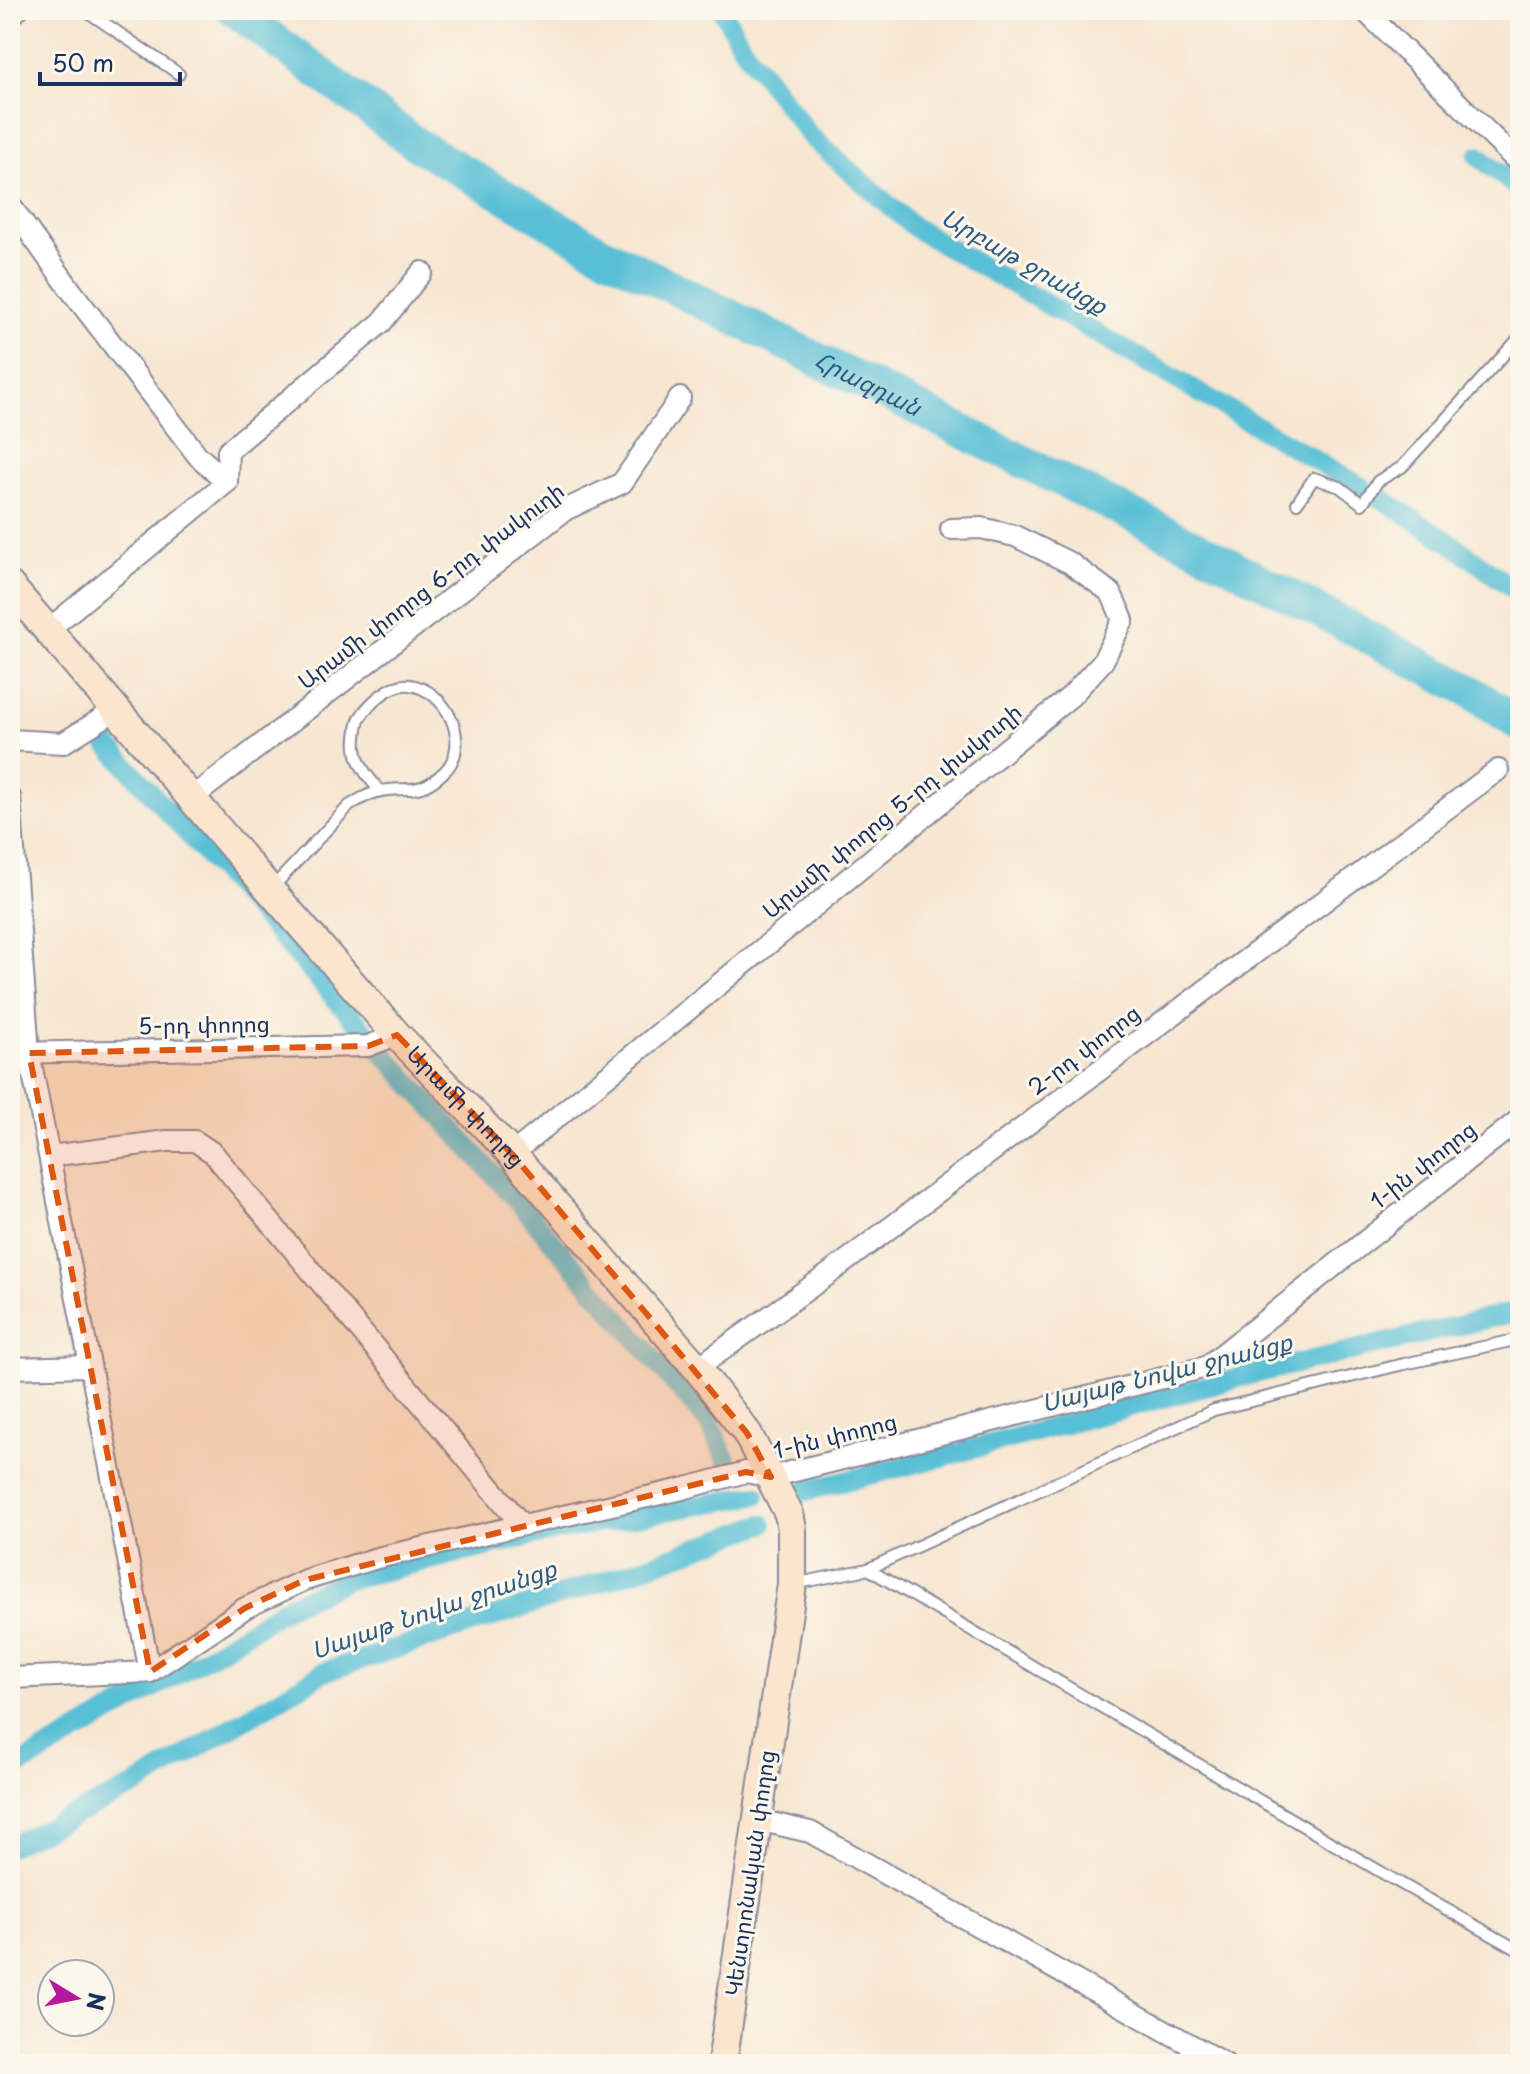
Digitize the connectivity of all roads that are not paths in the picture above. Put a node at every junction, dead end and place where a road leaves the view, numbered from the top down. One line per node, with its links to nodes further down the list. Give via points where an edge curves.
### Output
1 (24, 10): 4 (lane)
2 (85, 10): 5 (lane)
3 (1364, 10): 6 (street)
4 (10, 24)
5 (179, 74)
6 (1515, 152)
7 (10, 205): 11 (street, via 198,456)
8 (422, 272): 11 (street, via 382,322 228,451)
9 (1520, 337): 12 (lane, via 1402,467 1378,481 1362,504 1340,487 1314,478)
10 (680, 398): 21 (street, Արամի փողոց 6-րդ փակուղի, via 622,483 565,510)
11 (227, 482): 15 (street)
12 (1297, 503)
13 (951, 529): 26 (street, Արամի փողոց 5-րդ փակուղի, via 981,528 1015,536 1070,563 1111,593 1123,620 1103,661 1071,696)
14 (10, 586): 15 (main road, Արամի փողոց)
15 (48, 630): 16 (main road, Արամի փողոց)
16 (114, 711): 17 (street, via 63,743); 21 (main road, Արամի փողոց)
17 (10, 740)
18 (1498, 770): 31 (street, 2-րդ փողոց)
19 (380, 791): 19 (lane, via 365,773 356,749 359,719 382,695 411,685 441,704 456,732 457,750 448,768 427,786); 22 (lane, via 349,806)
20 (10, 797): 24 (street)
21 (192, 798): 22 (main road, Արամի փողոց)
22 (270, 890): 23 (main road, Արամի փողոց)
23 (397, 1035): 24 (street, 5-րդ փողոց, via 368,1046); 26 (main road, Արամի փողոց)
24 (19, 1053): 27 (street)
25 (1520, 1119): 32 (street, 1-ին փողոց, via 1206,1367)
26 (512, 1154): 31 (main road, Արամի փողոց)
27 (50, 1156): 29 (street); 33 (street, via 167,1141 195,1141 213,1153)
28 (1520, 1339): 34 (lane, via 1214,1410)
29 (89, 1366): 30 (street); 36 (street)
30 (10, 1368)
31 (697, 1368): 32 (main road, Արամի փողոց, via 747,1433)
32 (771, 1477): 33 (street, 1-ին փողոց, via 746,1472); 35 (main road, Արամի փողոց, via 792,1529)
33 (522, 1525): 36 (street, 1-ին փողոց, via 305,1580 245,1608)
34 (868, 1569): 35 (lane); 40 (lane)
35 (792, 1584): 38 (main road, Արամի փողոց)
36 (150, 1672): 37 (street)
37 (10, 1678)
38 (778, 1683): 39 (main road, Կենտրոնական փողոց)
39 (758, 1820): 41 (main road, Կենտրոնական փողոց); 42 (street, via 810,1832)
40 (1520, 1951)
41 (722, 2064)
42 (1225, 2064)

